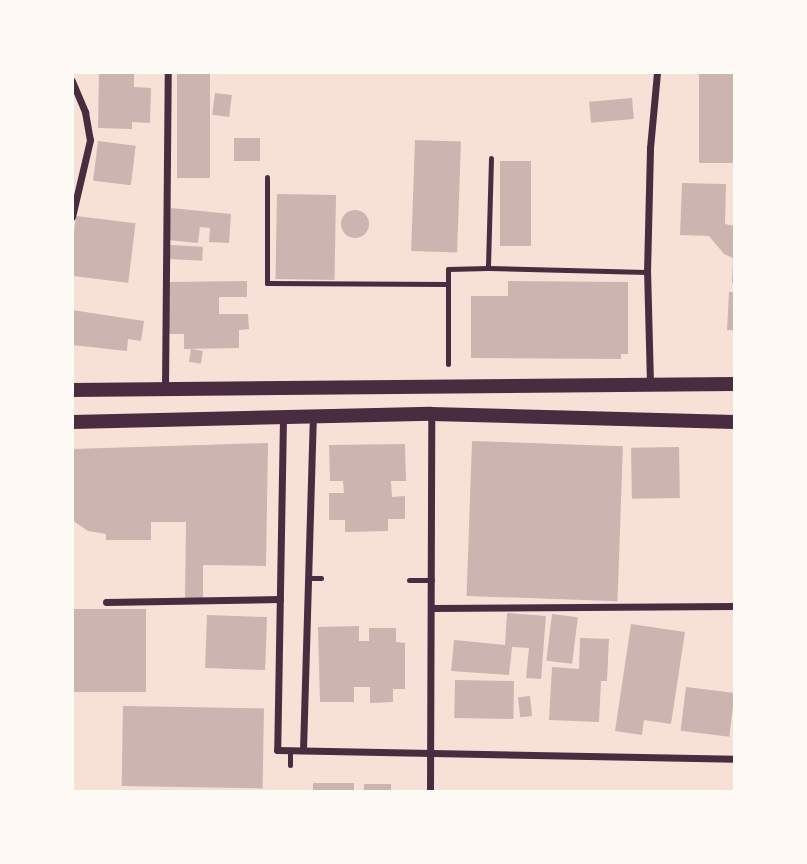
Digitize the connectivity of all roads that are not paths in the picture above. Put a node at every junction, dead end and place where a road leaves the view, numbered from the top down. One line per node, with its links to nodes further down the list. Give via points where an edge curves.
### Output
1 (168, 72): 13 (street)
2 (657, 72): 8 (street)
3 (72, 81): 6 (street, via 90,140)
4 (491, 158): 7 (lane)
5 (267, 177): 9 (lane, via 267,283)
6 (72, 217)
7 (488, 268): 8 (lane); 9 (lane, via 448,269)
8 (647, 272): 11 (street)
9 (448, 284): 10 (lane)
10 (449, 363)
11 (650, 383): 12 (main road); 13 (main road)
12 (735, 384)
13 (165, 388): 14 (main road)
14 (72, 390)
15 (431, 414): 16 (main road); 19 (main road); 23 (street)
16 (313, 417): 17 (main road); 20 (street)
17 (283, 418): 18 (main road); 24 (street)
18 (72, 422)
19 (735, 422)
20 (309, 578): 21 (lane); 29 (street)
21 (321, 578)
22 (409, 580): 23 (lane)
23 (432, 580): 27 (street)
24 (280, 599): 25 (street); 28 (street, via 277,750)
25 (106, 601)
26 (735, 606): 27 (street)
27 (432, 608): 30 (street)
28 (290, 750): 29 (street); 32 (lane)
29 (303, 750): 30 (street)
30 (430, 753): 31 (street); 33 (street)
31 (735, 759)
32 (290, 765)
33 (430, 792)

